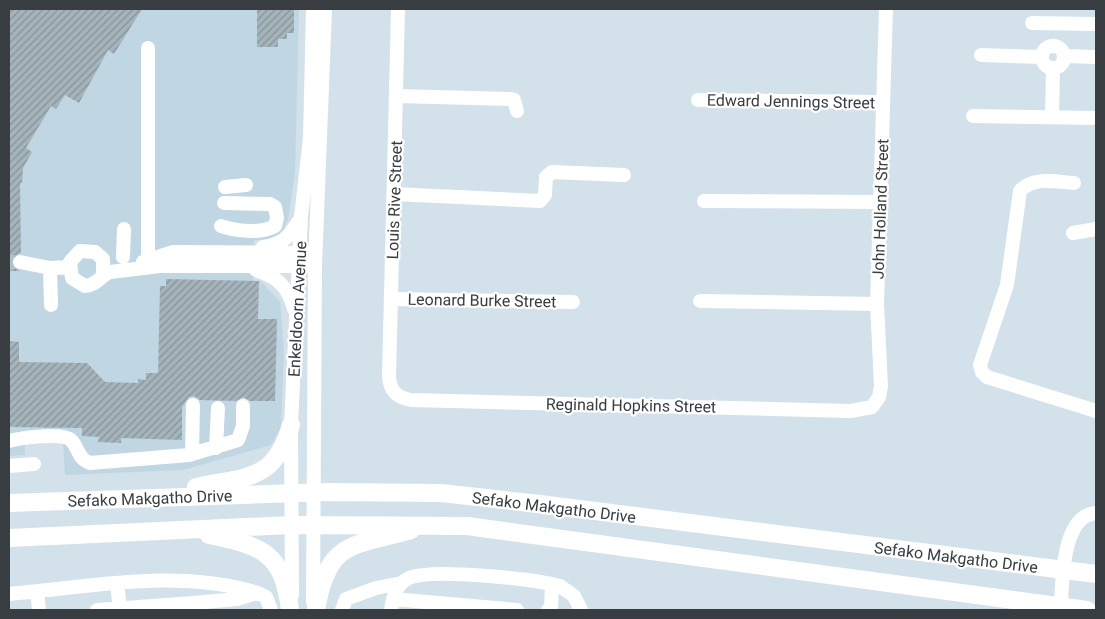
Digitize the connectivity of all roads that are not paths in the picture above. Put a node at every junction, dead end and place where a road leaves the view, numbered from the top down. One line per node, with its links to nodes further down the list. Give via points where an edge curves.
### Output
1 (313, 9): 30 (street, Enkeldoorn Avenue, via 310,138)
2 (325, 9): 41 (street, Enkeldoorn Avenue)
3 (398, 9): 15 (street, Louis Rive Street)
4 (886, 9): 17 (street, John Holland Street)
5 (1032, 23): 6 (street)
6 (1053, 23): 7 (street); 8 (street)
7 (1096, 24)
8 (1054, 46): 11 (street, via 1062,49); 12 (street, via 1046,49)
9 (148, 48): 35 (street)
10 (981, 55): 12 (street)
11 (1065, 56): 13 (street); 14 (street, via 1060,66)
12 (1042, 57): 14 (street, via 1046,65)
13 (1096, 58)
14 (1053, 68): 20 (street)
15 (397, 96): 18 (street, via 511,99); 26 (street, Louis Rive Street)
16 (698, 100): 17 (street, Edward Jennings Street)
17 (883, 102): 28 (street, John Holland Street)
18 (517, 110)
19 (973, 116): 20 (street)
20 (1052, 117): 21 (street)
21 (1096, 118)
22 (624, 175): 26 (street, via 552,172 546,177 545,195 540,201)
23 (1074, 183): 58 (street, via 1029,183 1020,191 1007,285 980,365 987,377)
24 (246, 186): 25 (street)
25 (224, 187)
26 (394, 194): 47 (street, Louis Rive Street)
27 (704, 201): 28 (street)
28 (880, 202): 50 (street, John Holland Street)
29 (224, 204): 31 (street, via 270,204 277,218 275,226 270,229 240,230)
30 (302, 217): 39 (street, via 282,242); 40 (street, Enkeldoorn Avenue)
31 (221, 226)
32 (124, 229): 37 (street)
33 (1096, 229): 34 (street)
34 (1073, 233)
35 (148, 234): 36 (street, via 158,243); 42 (street)
36 (181, 252): 39 (street); 42 (street)
37 (123, 257)
38 (102, 259): 42 (street, via 122,266); 44 (street, via 95,252 85,250 76,254); 46 (street)
39 (246, 259): 40 (street); 46 (street, via 160,266); 52 (street, via 281,282 290,296)
40 (300, 259): 41 (street); 52 (street, Enkeldoorn Avenue)
41 (316, 260): 65 (street, Enkeldoorn Avenue)
42 (148, 261)
43 (20, 262): 45 (street)
44 (69, 267): 45 (street); 46 (street, via 72,278 80,285 96,283)
45 (50, 268): 51 (street)
46 (103, 275)
47 (392, 299): 48 (street, Leonard Burke Street); 53 (street, Louis Rive Street, via 389,376)
48 (573, 302)
49 (700, 302): 50 (street)
50 (877, 304): 56 (street, John Holland Street, via 881,386)
51 (50, 305)
52 (297, 322): 59 (street, Enkeldoorn Avenue)
53 (392, 390): 56 (street, Reginald Hopkins Street, via 400,398 411,400 851,411)
54 (193, 405): 62 (street)
55 (243, 406): 61 (street, via 241,436)
56 (872, 407)
57 (218, 408): 61 (street)
58 (1096, 411)
59 (291, 425): 66 (street, Enkeldoorn Avenue); 67 (main road, via 286,443 275,460 253,476)
60 (9, 441): 62 (street, via 67,437 80,458 90,463)
61 (216, 448): 62 (street)
62 (192, 454)
63 (34, 464): 64 (street)
64 (9, 466)
65 (313, 492): 66 (main road, Sefako Makgatho Drive); 72 (street, Enkeldoorn Avenue); 75 (main road, Sefako Makgatho Drive, via 426,492)
66 (292, 494): 67 (main road, Sefako Makgatho Drive); 71 (street, Enkeldoorn Avenue)
67 (167, 496): 68 (main road, Sefako Makgatho Drive)
68 (9, 503)
69 (1096, 513): 75 (street, via 1074,527)
70 (433, 524): 72 (main road, Sefako Makgatho Drive); 85 (main road, Sefako Makgatho Drive, via 548,535); 92 (main road, via 358,543 342,552 325,574)
71 (291, 525): 72 (main road, Sefako Makgatho Drive); 73 (main road, Sefako Makgatho Drive); 91 (street, Enkeldoorn Avenue)
72 (313, 525): 92 (street, Enkeldoorn Avenue)
73 (184, 530): 74 (main road, Sefako Makgatho Drive); 91 (main road, via 248,544 268,555 282,572)
74 (9, 538)
75 (1063, 570): 76 (main road, Sefako Makgatho Drive); 85 (street)
76 (1096, 574)
77 (117, 583): 80 (street); 81 (street, via 184,580); 87 (street)
78 (402, 583): 79 (street, via 419,576 449,575); 83 (street); 93 (street, via 354,594 346,599)
79 (552, 584): 95 (street, via 551,608); 96 (street, via 574,596)
80 (37, 592): 82 (street); 88 (street)
81 (258, 593): 84 (street); 90 (street, via 266,597)
82 (9, 594)
83 (392, 604): 94 (street)
84 (194, 607): 86 (street)
85 (1061, 607): 97 (main road, Sefako Makgatho Drive)
86 (143, 608): 87 (street)
87 (120, 609): 89 (street)
88 (38, 610)
89 (97, 610)
90 (271, 610)
91 (291, 610)
92 (315, 610)
93 (342, 610)
94 (517, 610)
95 (548, 610)
96 (581, 610)
97 (1087, 610)

